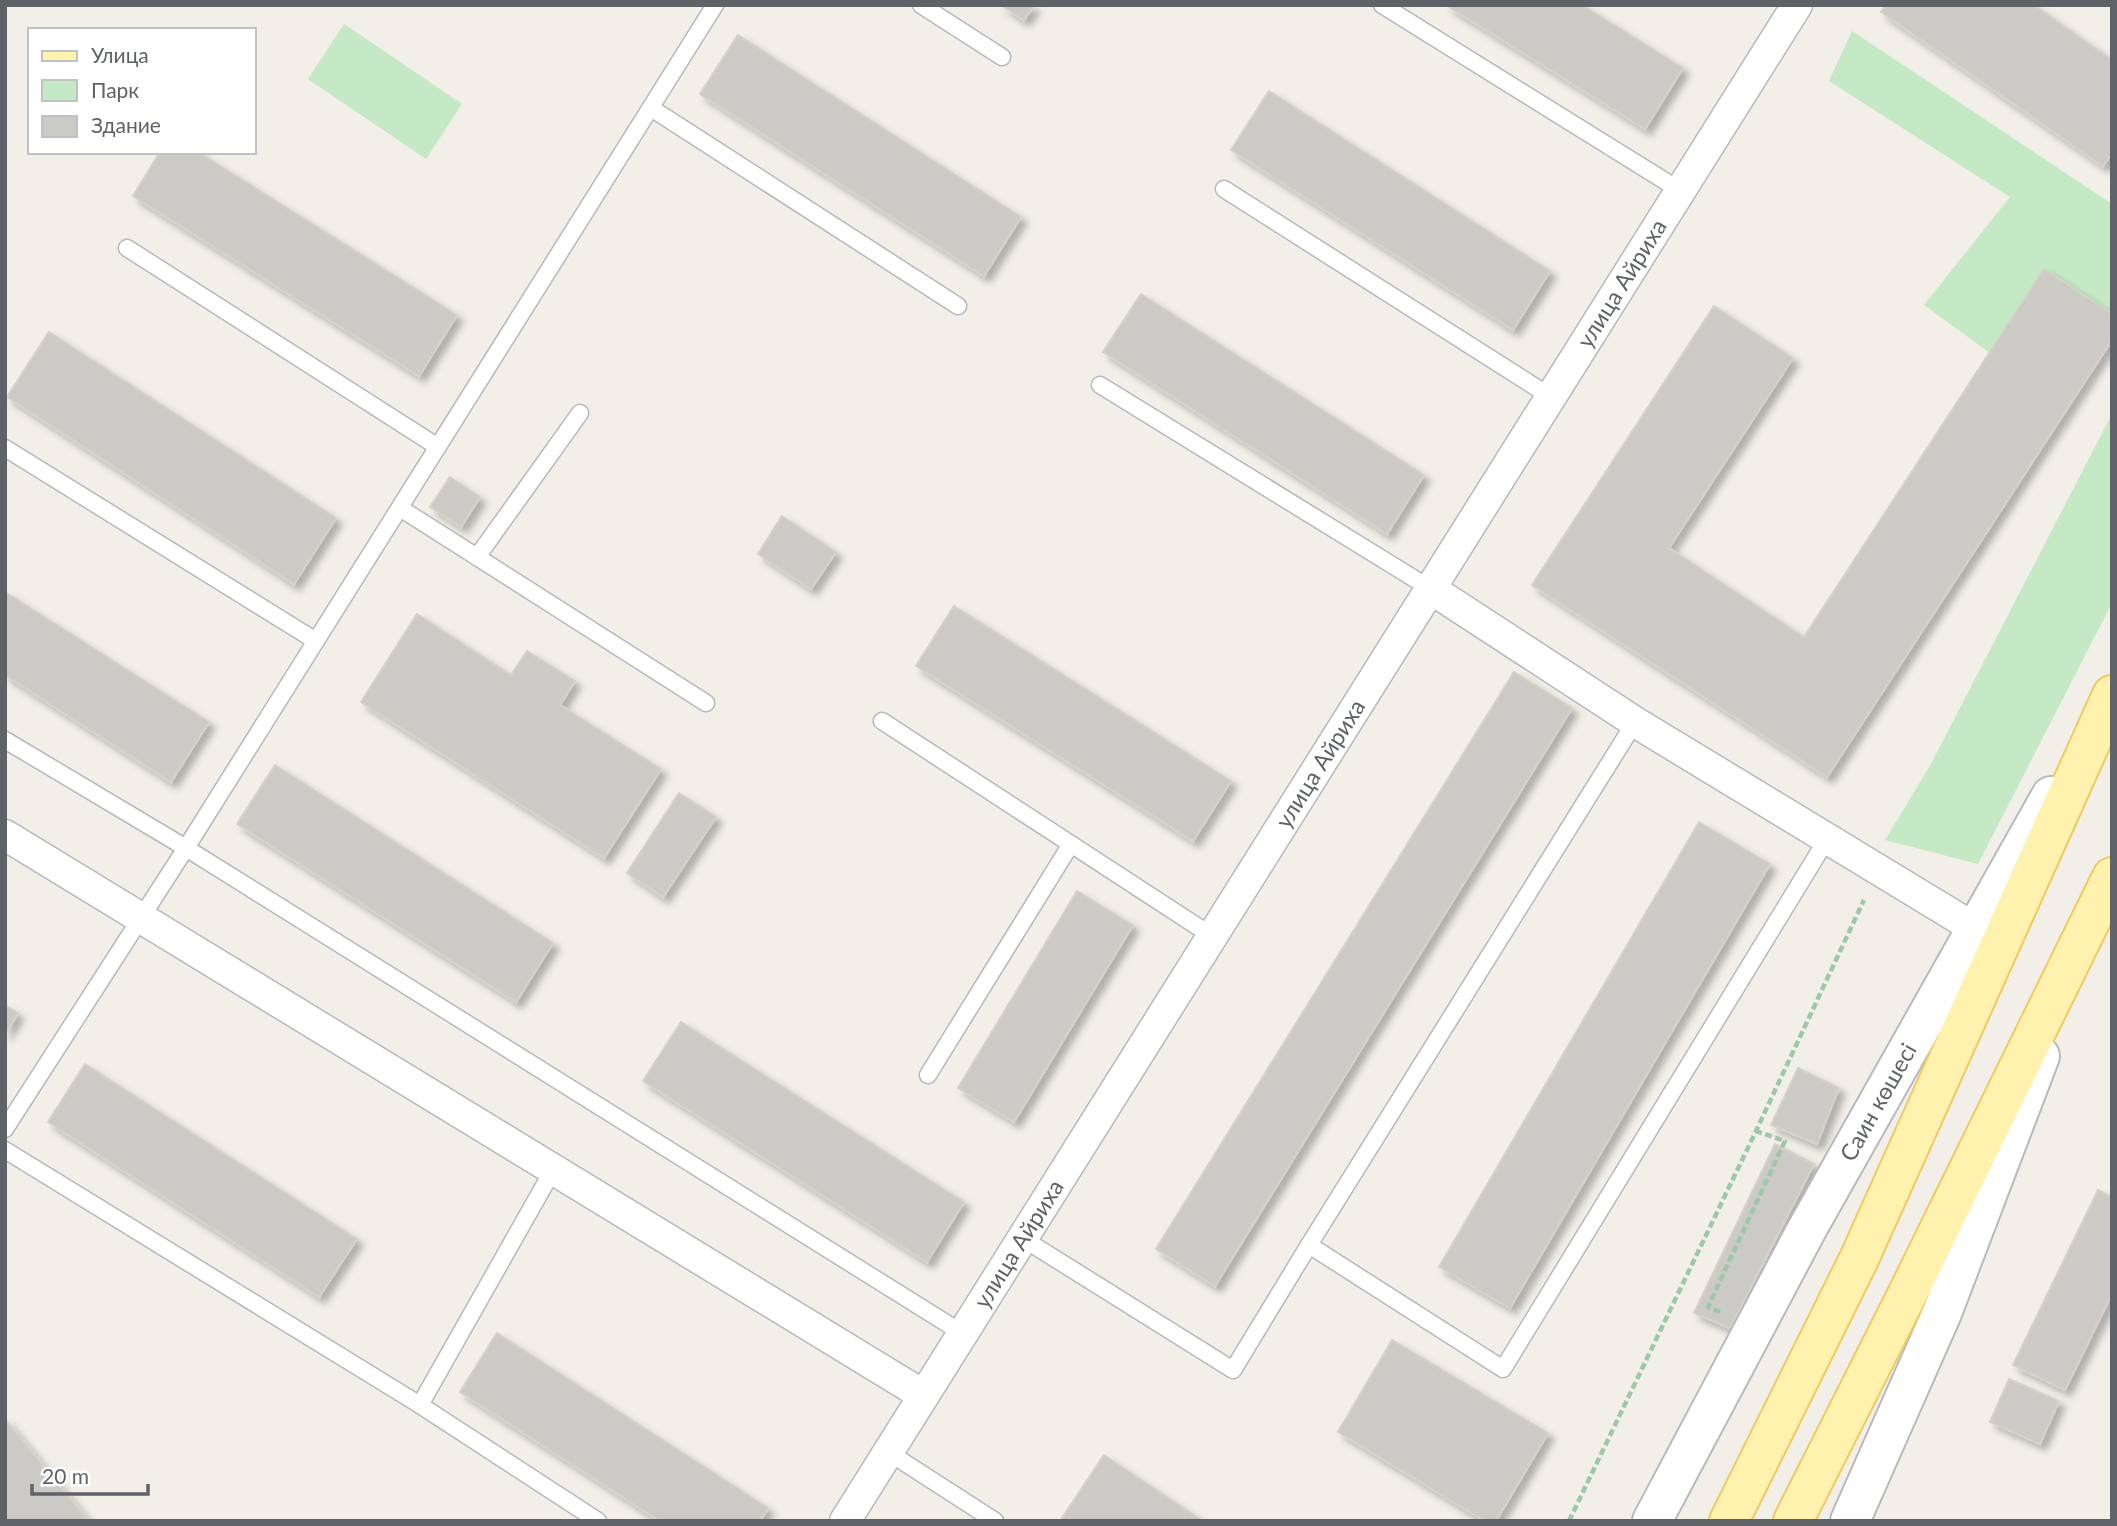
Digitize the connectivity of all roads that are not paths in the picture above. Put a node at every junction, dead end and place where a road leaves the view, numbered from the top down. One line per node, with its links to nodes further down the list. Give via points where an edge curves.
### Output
1 (715, 5): 6 (lane)
2 (921, 5): 5 (lane)
3 (1382, 5): 8 (lane)
4 (1797, 5): 8 (street, улица Айриха)
5 (1002, 57)
6 (651, 107): 10 (lane); 14 (lane)
7 (1224, 189): 12 (lane)
8 (1681, 191): 12 (street, улица Айриха)
9 (127, 248): 14 (lane)
10 (957, 306)
11 (1101, 385): 18 (lane)
12 (1551, 397): 18 (street, улица Айриха)
13 (580, 413): 17 (lane)
14 (438, 447): 16 (lane)
15 (5, 448): 19 (lane)
16 (400, 508): 17 (lane); 19 (lane)
17 (477, 557): 22 (lane)
18 (1431, 589): 24 (street); 34 (street, улица Айриха)
19 (316, 641): 29 (lane)
20 (2112, 687): 33 (main road, Саин көшесі)
21 (2112, 695): 49 (main road, Саин көшесі, via 1860,1259)
22 (706, 703)
23 (882, 721): 28 (lane)
24 (1635, 722): 27 (street); 40 (lane)
25 (5, 740): 29 (lane)
26 (5, 835): 32 (street)
27 (1828, 839): 33 (street); 40 (lane, via 1503,1369)
28 (1071, 844): 34 (lane); 35 (lane)
29 (186, 848): 32 (lane); 41 (lane)
30 (2112, 877): 31 (main road)
31 (2096, 912): 50 (main road); 51 (main road, via 1942,1313)
32 (139, 918): 36 (lane); 38 (street)
33 (1976, 929): 48 (main road, Саин көшесі, via 1807,1229)
34 (1212, 936): 39 (street, улица Айриха)
35 (928, 1075)
36 (5, 1129)
37 (5, 1150): 43 (lane)
38 (553, 1170): 42 (street); 43 (lane)
39 (1022, 1238): 40 (lane, via 1233,1370); 41 (street, улица Айриха)
40 (1309, 1245)
41 (962, 1333): 42 (street, улица Айриха)
42 (923, 1395): 44 (street, улица Айриха)
43 (420, 1405): 45 (lane)
44 (888, 1452): 46 (street, улица Айриха); 47 (lane)
45 (598, 1521)
46 (845, 1521)
47 (995, 1521)
48 (1652, 1521)
49 (1729, 1521)
50 (1793, 1521)
51 (1850, 1521)

